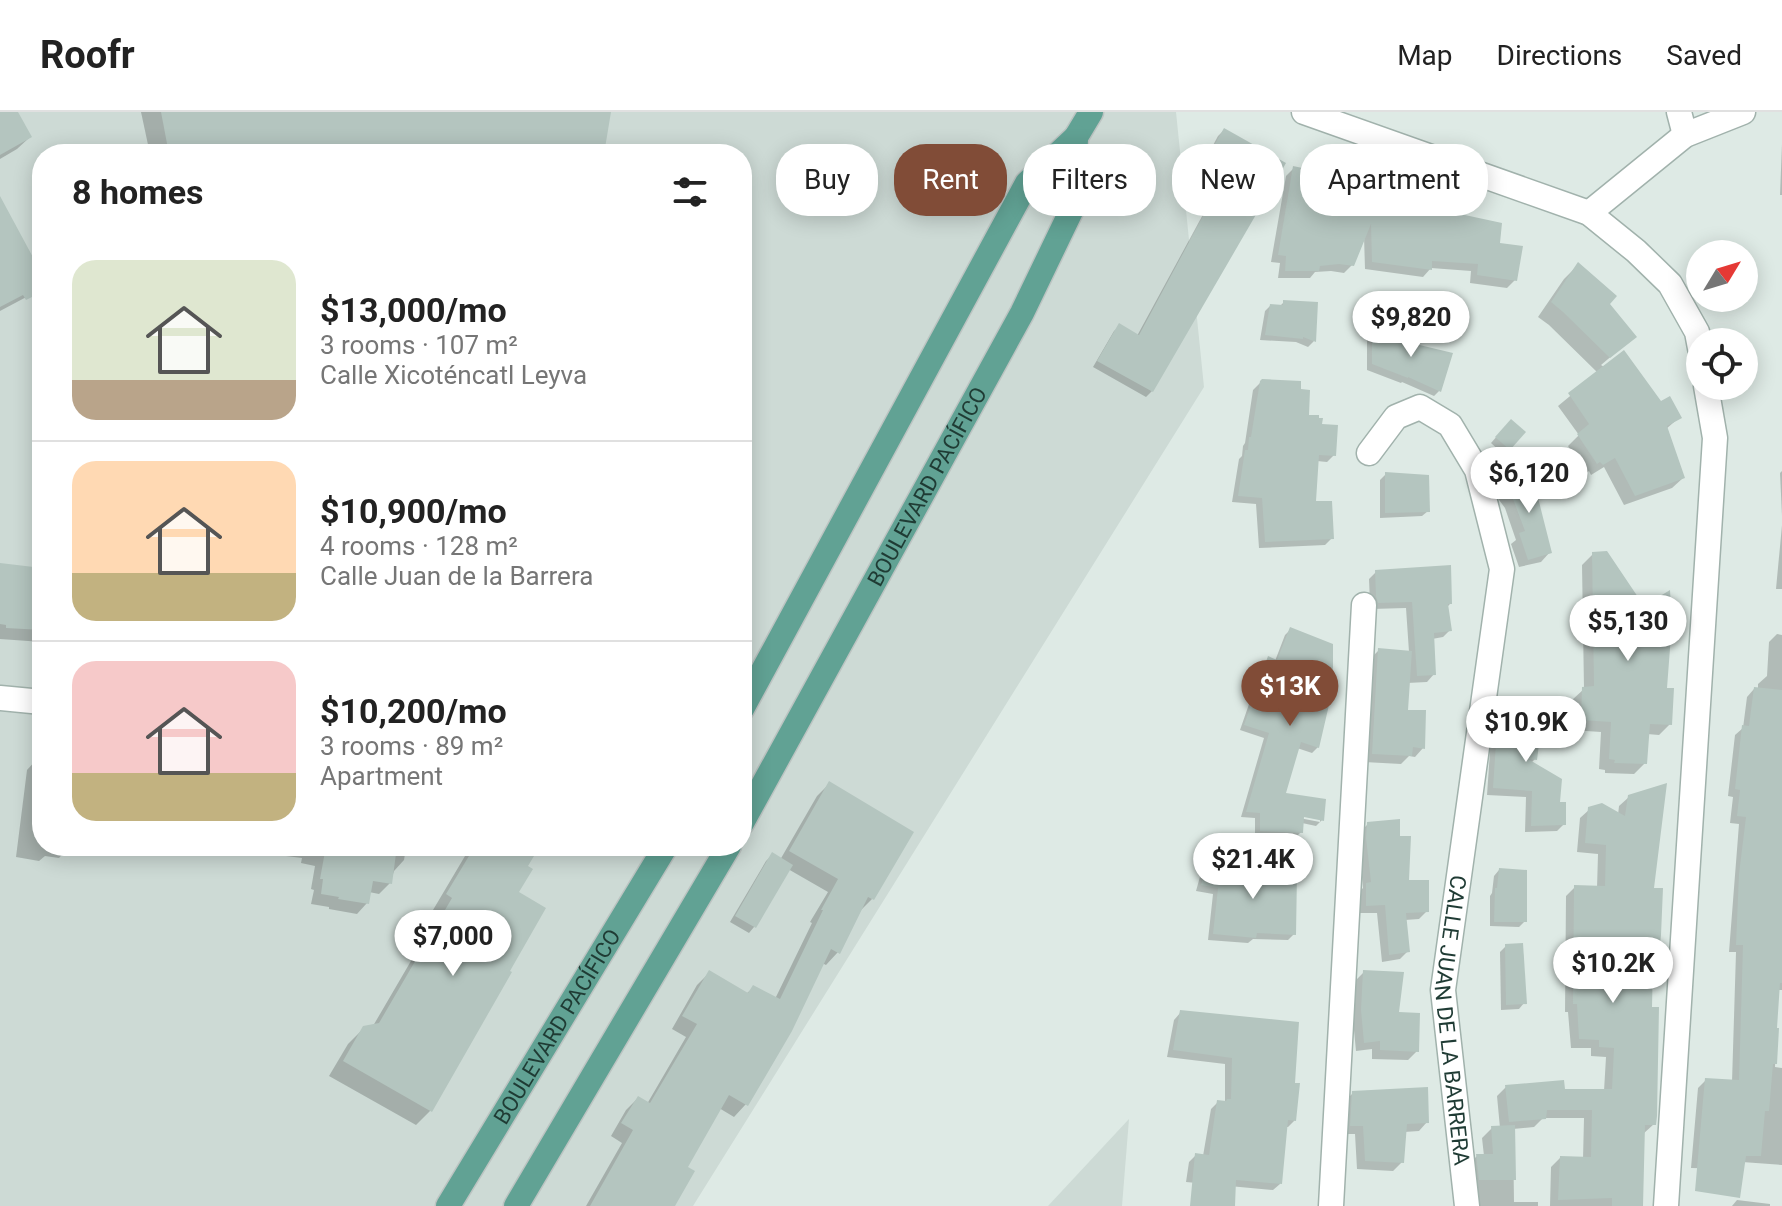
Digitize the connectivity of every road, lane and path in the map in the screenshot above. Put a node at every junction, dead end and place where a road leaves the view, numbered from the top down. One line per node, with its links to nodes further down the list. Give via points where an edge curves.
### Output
1 (1091, 112): 5 (main road, BOULEVARD PACÍFICO)
2 (1304, 112): 6 (street)
3 (1743, 112): 4 (street)
4 (1682, 124): 6 (street)
5 (1076, 137): 11 (main road, BOULEVARD PACÍFICO, via 1027,183); 14 (main road, BOULEVARD PACÍFICO, via 1074,205 1022,313)
6 (1589, 213): 7 (street, via 1670,284)
7 (1695, 328)
8 (1708, 400): 21 (street, via 1715,438)
9 (1369, 453): 20 (street, CALLE JUAN DE LA BARRERA, via 1396,417 1420,407 1450,425 1477,470 1502,569 1443,990)
10 (1364, 605): 19 (street)
11 (752, 691)
12 (0, 698): 13 (street)
13 (32, 701)
14 (752, 805)
15 (660, 856): 17 (main road, BOULEVARD PACÍFICO)
16 (723, 856): 18 (main road)
17 (448, 1206)
18 (516, 1206)
19 (1331, 1206)
20 (1467, 1206)
21 (1666, 1206)

